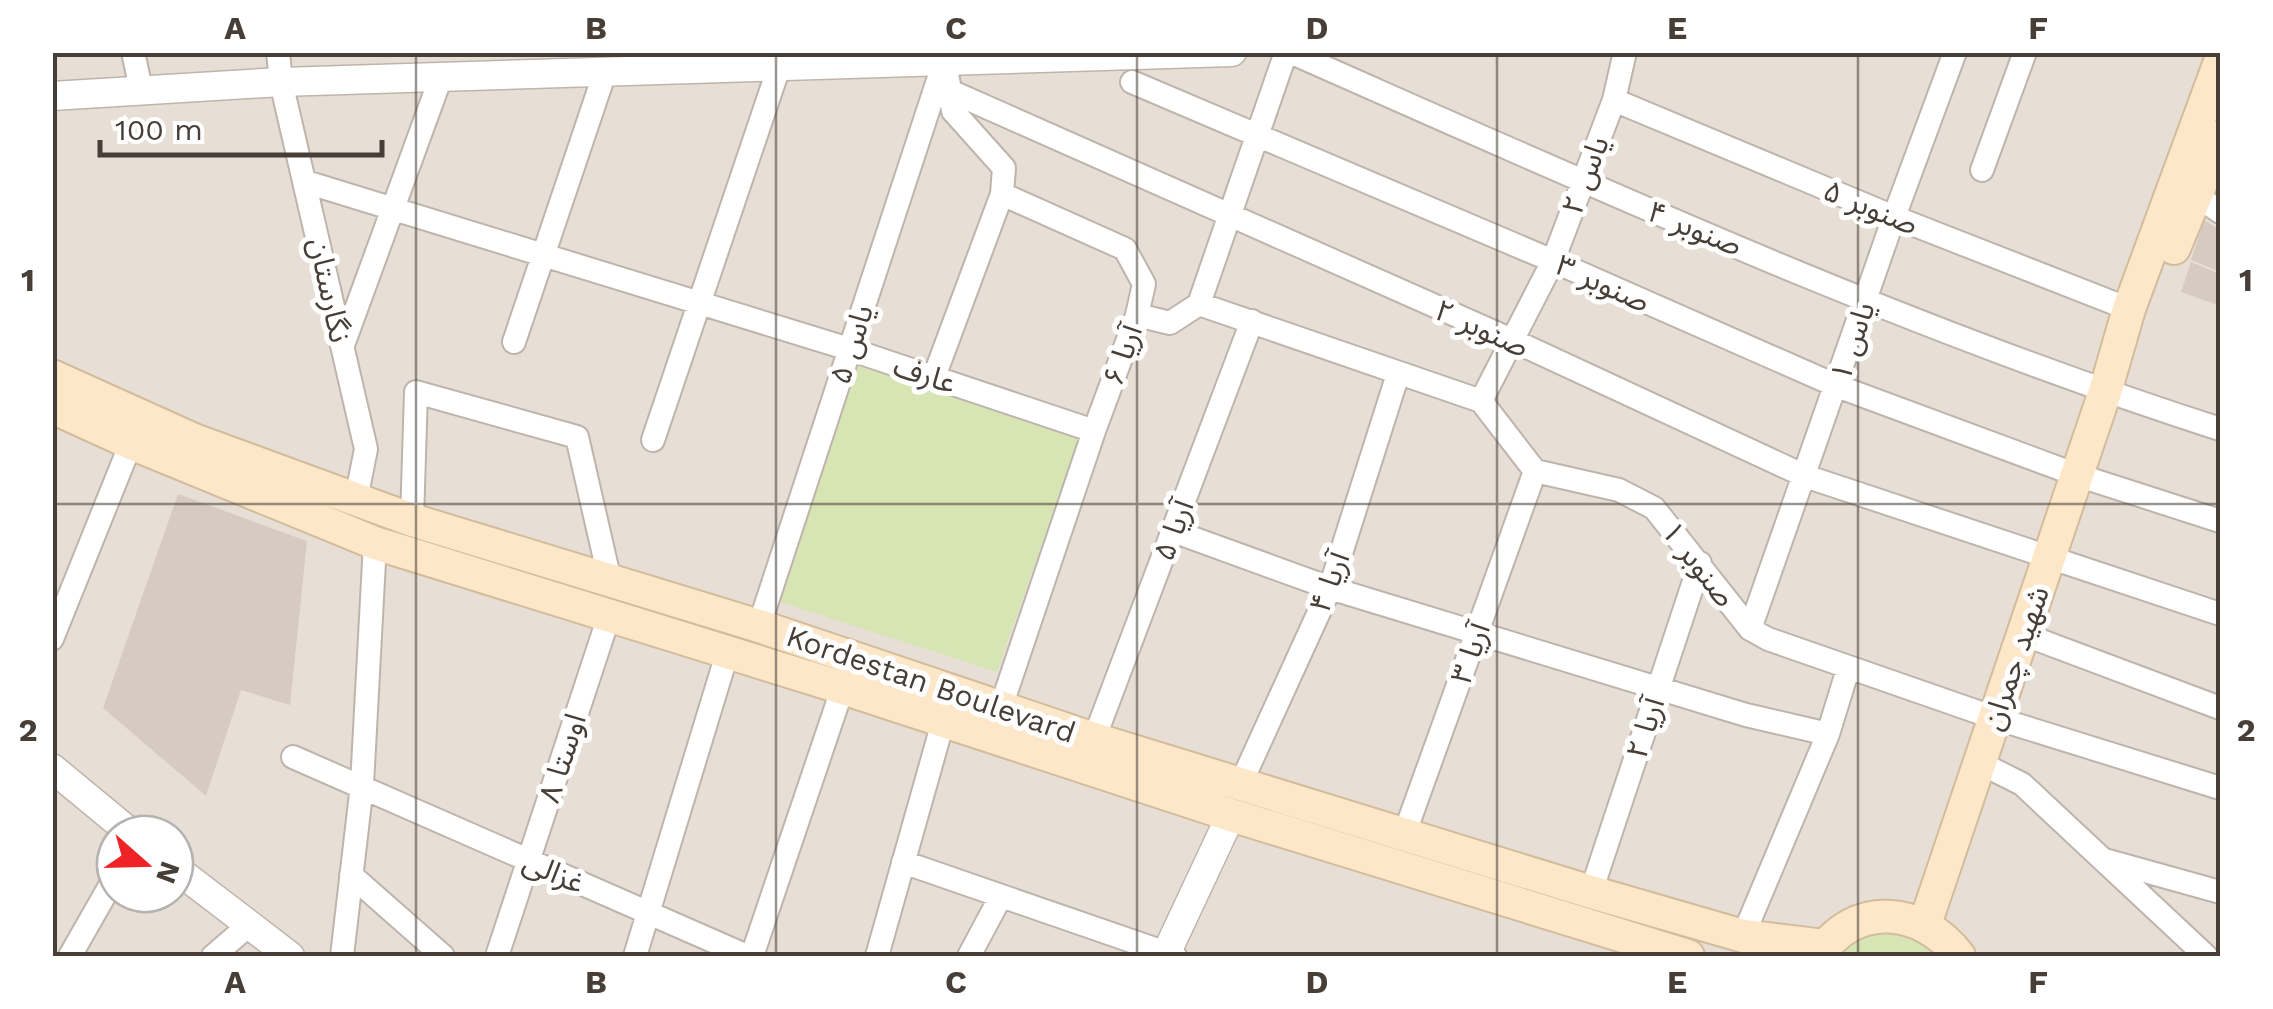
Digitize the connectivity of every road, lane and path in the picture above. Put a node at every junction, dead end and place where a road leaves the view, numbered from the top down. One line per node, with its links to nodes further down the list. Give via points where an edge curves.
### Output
1 (133, 52): 18 (street)
2 (278, 52): 16 (street, نگارستان)
3 (1232, 52): 8 (street)
4 (1288, 52): 22 (street); 25 (street, صنوبر ۴)
5 (1625, 52): 21 (street, یاس ۲)
6 (1955, 52): 31 (street, یاس ۱)
7 (2024, 52): 24 (street)
8 (1142, 54): 9 (street)
9 (939, 57): 10 (street); 19 (street); 43 (street, یاس ۵)
10 (848, 58): 13 (street)
11 (695, 61): 13 (street); 14 (street)
12 (2220, 62): 37 (main road, شهید چمران)
13 (779, 66): 35 (street)
14 (605, 72): 15 (street); 32 (street)
15 (441, 77): 16 (street); 29 (street)
16 (282, 82): 18 (street); 26 (street, نگارستان)
17 (1132, 82): 22 (street, صنوبر ۳)
18 (141, 89): 20 (street)
19 (950, 92): 27 (street, via 953,112 1004,168); 30 (street, صنوبر ۲)
20 (52, 96)
21 (1614, 100): 25 (street, یاس ۲); 31 (street, صنوبر ۵)
22 (1259, 137): 30 (street); 33 (street, صنوبر ۳)
23 (2220, 137): 28 (main road, شهید چمران)
24 (1982, 170)
25 (1582, 181): 33 (street, یاس ۲); 34 (street, صنوبر ۴)
26 (306, 182): 29 (street, عارف); 42 (street, نگارستان)
27 (1002, 194): 38 (street, آریا ۶, via 1126,250 1144,284); 46 (street)
28 (2208, 204): 48 (main road, شهید چمران)
29 (391, 210): 32 (street, عارف); 42 (street)
30 (1228, 216): 36 (street); 40 (street, صنوبر ۲)
31 (1894, 217): 34 (street, یاس ۱); 37 (street, صنوبر ۵)
32 (543, 254): 35 (street, عارف); 41 (street)
33 (1554, 261): 40 (street, یاس ۲); 47 (street, صنوبر ۳)
34 (1868, 299): 47 (street, یاس ۱); 48 (street, صنوبر ۴)
35 (698, 302): 43 (street, عارف); 53 (street)
36 (1198, 304): 38 (street, via 1170,324); 39 (street)
37 (2129, 309): 48 (main road, شهید چمران)
38 (1137, 314): 52 (street, آریا ۶)
39 (1252, 321): 44 (street); 61 (street, آریا ۵)
40 (1514, 341): 49 (street, یاس ۲); 57 (street, صنوبر ۲)
41 (514, 342)
42 (342, 345): 58 (street, نگارستان, via 366,449)
43 (849, 349): 46 (street, عارف); 69 (street, یاس ۵)
44 (1398, 374): 49 (street); 66 (street, آریا ۴)
45 (52, 376): 58 (main road, Kordestan Boulevard, via 194,440)
46 (934, 377): 52 (street, عارف)
47 (1837, 386): 56 (street, صنوبر ۳); 57 (street, یاس ۱)
48 (2106, 392): 51 (street, صنوبر ۴); 56 (main road, شهید چمران)
49 (1481, 401): 55 (street)
50 (52, 407): 54 (main road, Kordestan Boulevard)
51 (2220, 429)
52 (1094, 430): 79 (street, آریا ۶)
53 (653, 440)
54 (131, 443): 62 (main road, Kordestan Boulevard); 73 (street)
55 (1536, 471): 64 (street, صنوبر ۱, via 1619,490 1654,508); 71 (street, آریا ۳)
56 (2078, 474): 60 (street, صنوبر ۳); 63 (main road, شهید چمران)
57 (1804, 476): 63 (street, صنوبر ۲); 70 (street, یاس ۱)
58 (356, 499): 59 (main road, Kordestan Boulevard)
59 (412, 520): 65 (main road, Kordestan Boulevard); 65 (street, via 416,392 577,437)
60 (2220, 522)
61 (1173, 531): 66 (street); 84 (street, آریا ۵)
62 (375, 543): 68 (main road, Kordestan Boulevard); 89 (street)
63 (2048, 559): 67 (street, صنوبر ۲); 72 (main road, شهید چمران)
64 (1700, 564): 70 (street, صنوبر ۱); 77 (street, آریا ۲)
65 (610, 582): 69 (main road, Kordestan Boulevard)
66 (1330, 588): 71 (street); 88 (street, آریا ۴)
67 (2220, 614)
68 (609, 616): 74 (main road, Kordestan Boulevard); 95 (street, اوستا ۸)
69 (760, 626): 75 (main road, Kordestan Boulevard)
70 (1750, 629): 76 (street, صنوبر ۱)
71 (1478, 632): 77 (street); 93 (street, آریا ۳)
72 (2023, 634): 80 (street); 81 (main road, شهید چمران)
73 (52, 640)
74 (728, 654): 78 (main road, Kordestan Boulevard); 103 (street)
75 (853, 657): 78 (street); 79 (main road, Kordestan Boulevard)
76 (1848, 669): 81 (street, صنوبر ۱); 83 (street)
77 (1659, 687): 83 (street); 99 (street, آریا ۲)
78 (842, 688): 82 (main road, Kordestan Boulevard); 115 (street)
79 (1000, 707): 84 (main road, Kordestan Boulevard)
80 (2220, 708)
81 (1995, 718): 86 (main road, شهید چمران); 90 (street, صنوبر ۱)
82 (942, 722): 92 (main road, Kordestan Boulevard); 96 (street)
83 (1828, 734): 106 (street)
84 (1094, 739): 88 (main road, Kordestan Boulevard)
85 (294, 757): 89 (street, غزالی)
86 (1980, 763): 94 (street, via 2022,784); 104 (main road, شهید چمران)
87 (52, 768): 91 (street)
88 (1242, 783): 93 (main road, Kordestan Boulevard)
89 (362, 785): 95 (street, غزالی); 97 (street)
90 (2220, 788)
91 (108, 814)
92 (1231, 815): 118 (street); 119 (main road, Kordestan Boulevard)
93 (1404, 835): 99 (main road, Kordestan Boulevard)
94 (2102, 859): 100 (street); 121 (street)
95 (528, 861): 103 (street, غزالی); 113 (street, اوستا ۸)
96 (902, 862): 101 (street); 116 (street)
97 (351, 875): 111 (street); 112 (street)
98 (195, 883): 105 (street)
99 (1590, 892): 106 (main road, Kordestan Boulevard)
100 (2220, 892)
101 (1001, 896): 117 (street); 118 (street)
102 (95, 912): 108 (street)
103 (648, 912): 114 (street); 115 (street, غزالی)
104 (1924, 924): 107 (main road, via 1898,916 1871,918 1846,928); 120 (main road)
105 (249, 925): 109 (street); 110 (street)
106 (1739, 946): 107 (main road, Kordestan Boulevard)
107 (1822, 951)
108 (70, 956)
109 (213, 956)
110 (290, 956)
111 (342, 956)
112 (442, 956)
113 (496, 956)
114 (635, 956)
115 (750, 956)
116 (877, 956)
117 (969, 956)
118 (1168, 956)
119 (1688, 956)
120 (1959, 956)
121 (2206, 956)

